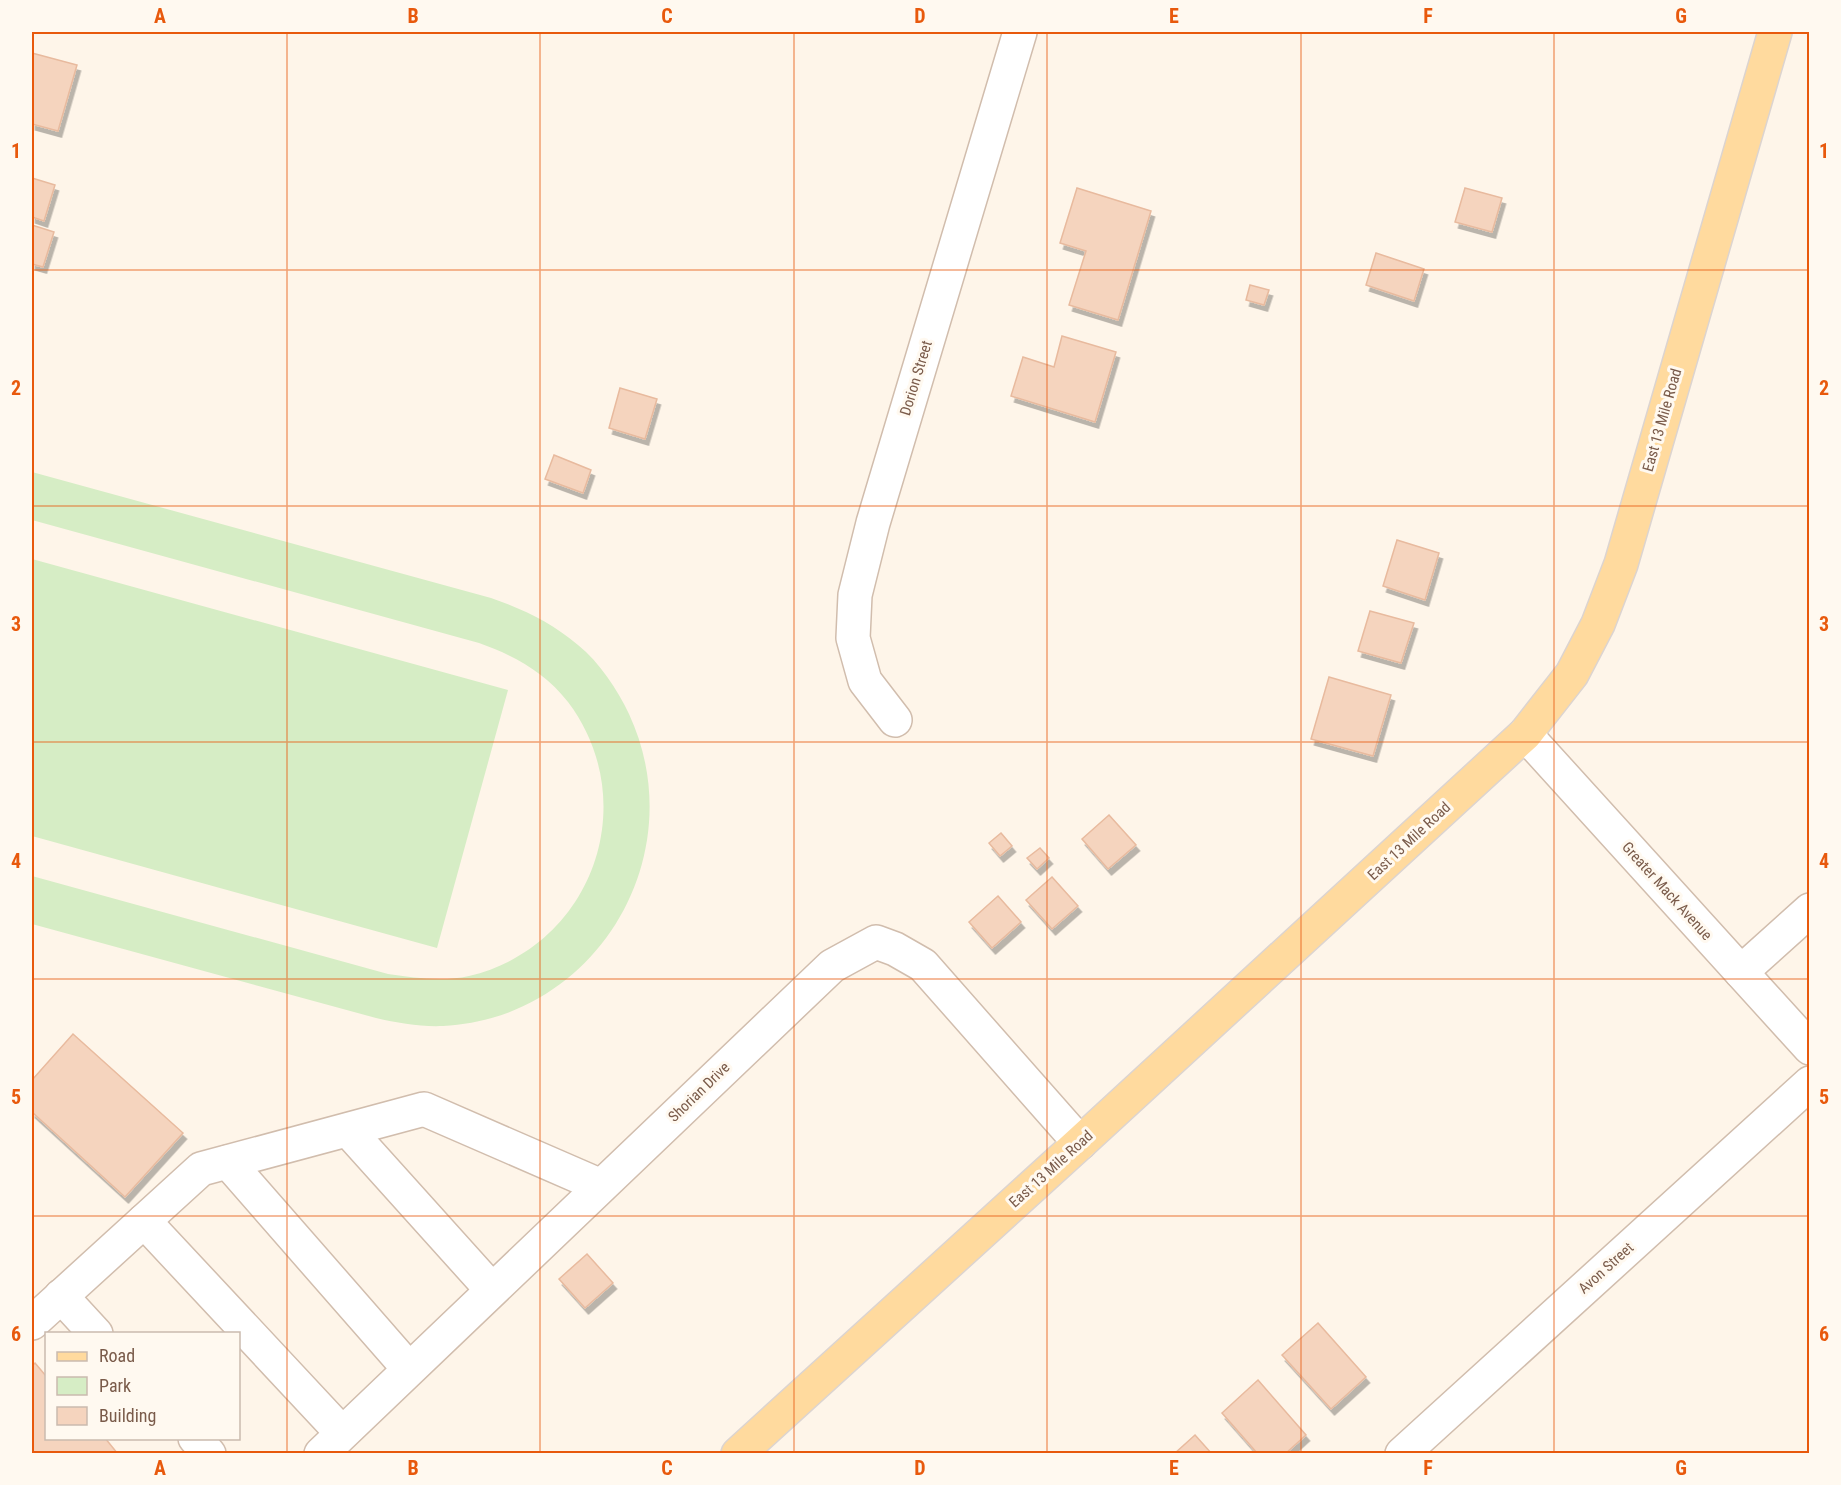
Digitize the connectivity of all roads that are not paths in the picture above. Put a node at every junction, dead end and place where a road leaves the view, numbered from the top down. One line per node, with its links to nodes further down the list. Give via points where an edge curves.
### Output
1 (1020, 32): 3 (street, Dorion Street, via 876,512 855,595 853,638 865,681)
2 (1775, 32): 4 (main road, East 13 Mile Road, via 1621,564 1598,624 1572,674)
3 (895, 720)
4 (1525, 734): 6 (street, Greater Mack Avenue); 10 (main road, East 13 Mile Road)
5 (1809, 910): 6 (street)
6 (1741, 972): 7 (street, Greater Mack Avenue)
7 (1809, 1048)
8 (1809, 1083): 25 (street, Avon Street)
9 (348, 1130): 11 (street); 12 (street, via 424,1109); 14 (street)
10 (1080, 1143): 12 (street, Shorian Drive, via 924,965 876,942 831,966); 24 (main road, East 13 Mile Road)
11 (228, 1162): 13 (street, via 201,1169); 20 (street)
12 (601, 1186): 14 (street, Shorian Drive)
13 (144, 1221): 15 (street); 18 (street)
14 (492, 1290): 20 (street, Shorian Drive)
15 (61, 1296): 16 (street); 17 (street)
16 (32, 1323)
17 (94, 1332)
18 (238, 1332)
19 (240, 1335): 22 (street)
20 (409, 1369): 22 (street, Shorian Drive)
21 (197, 1440): 23 (street)
22 (331, 1443)
23 (209, 1454)
24 (738, 1454)
25 (1402, 1454)

